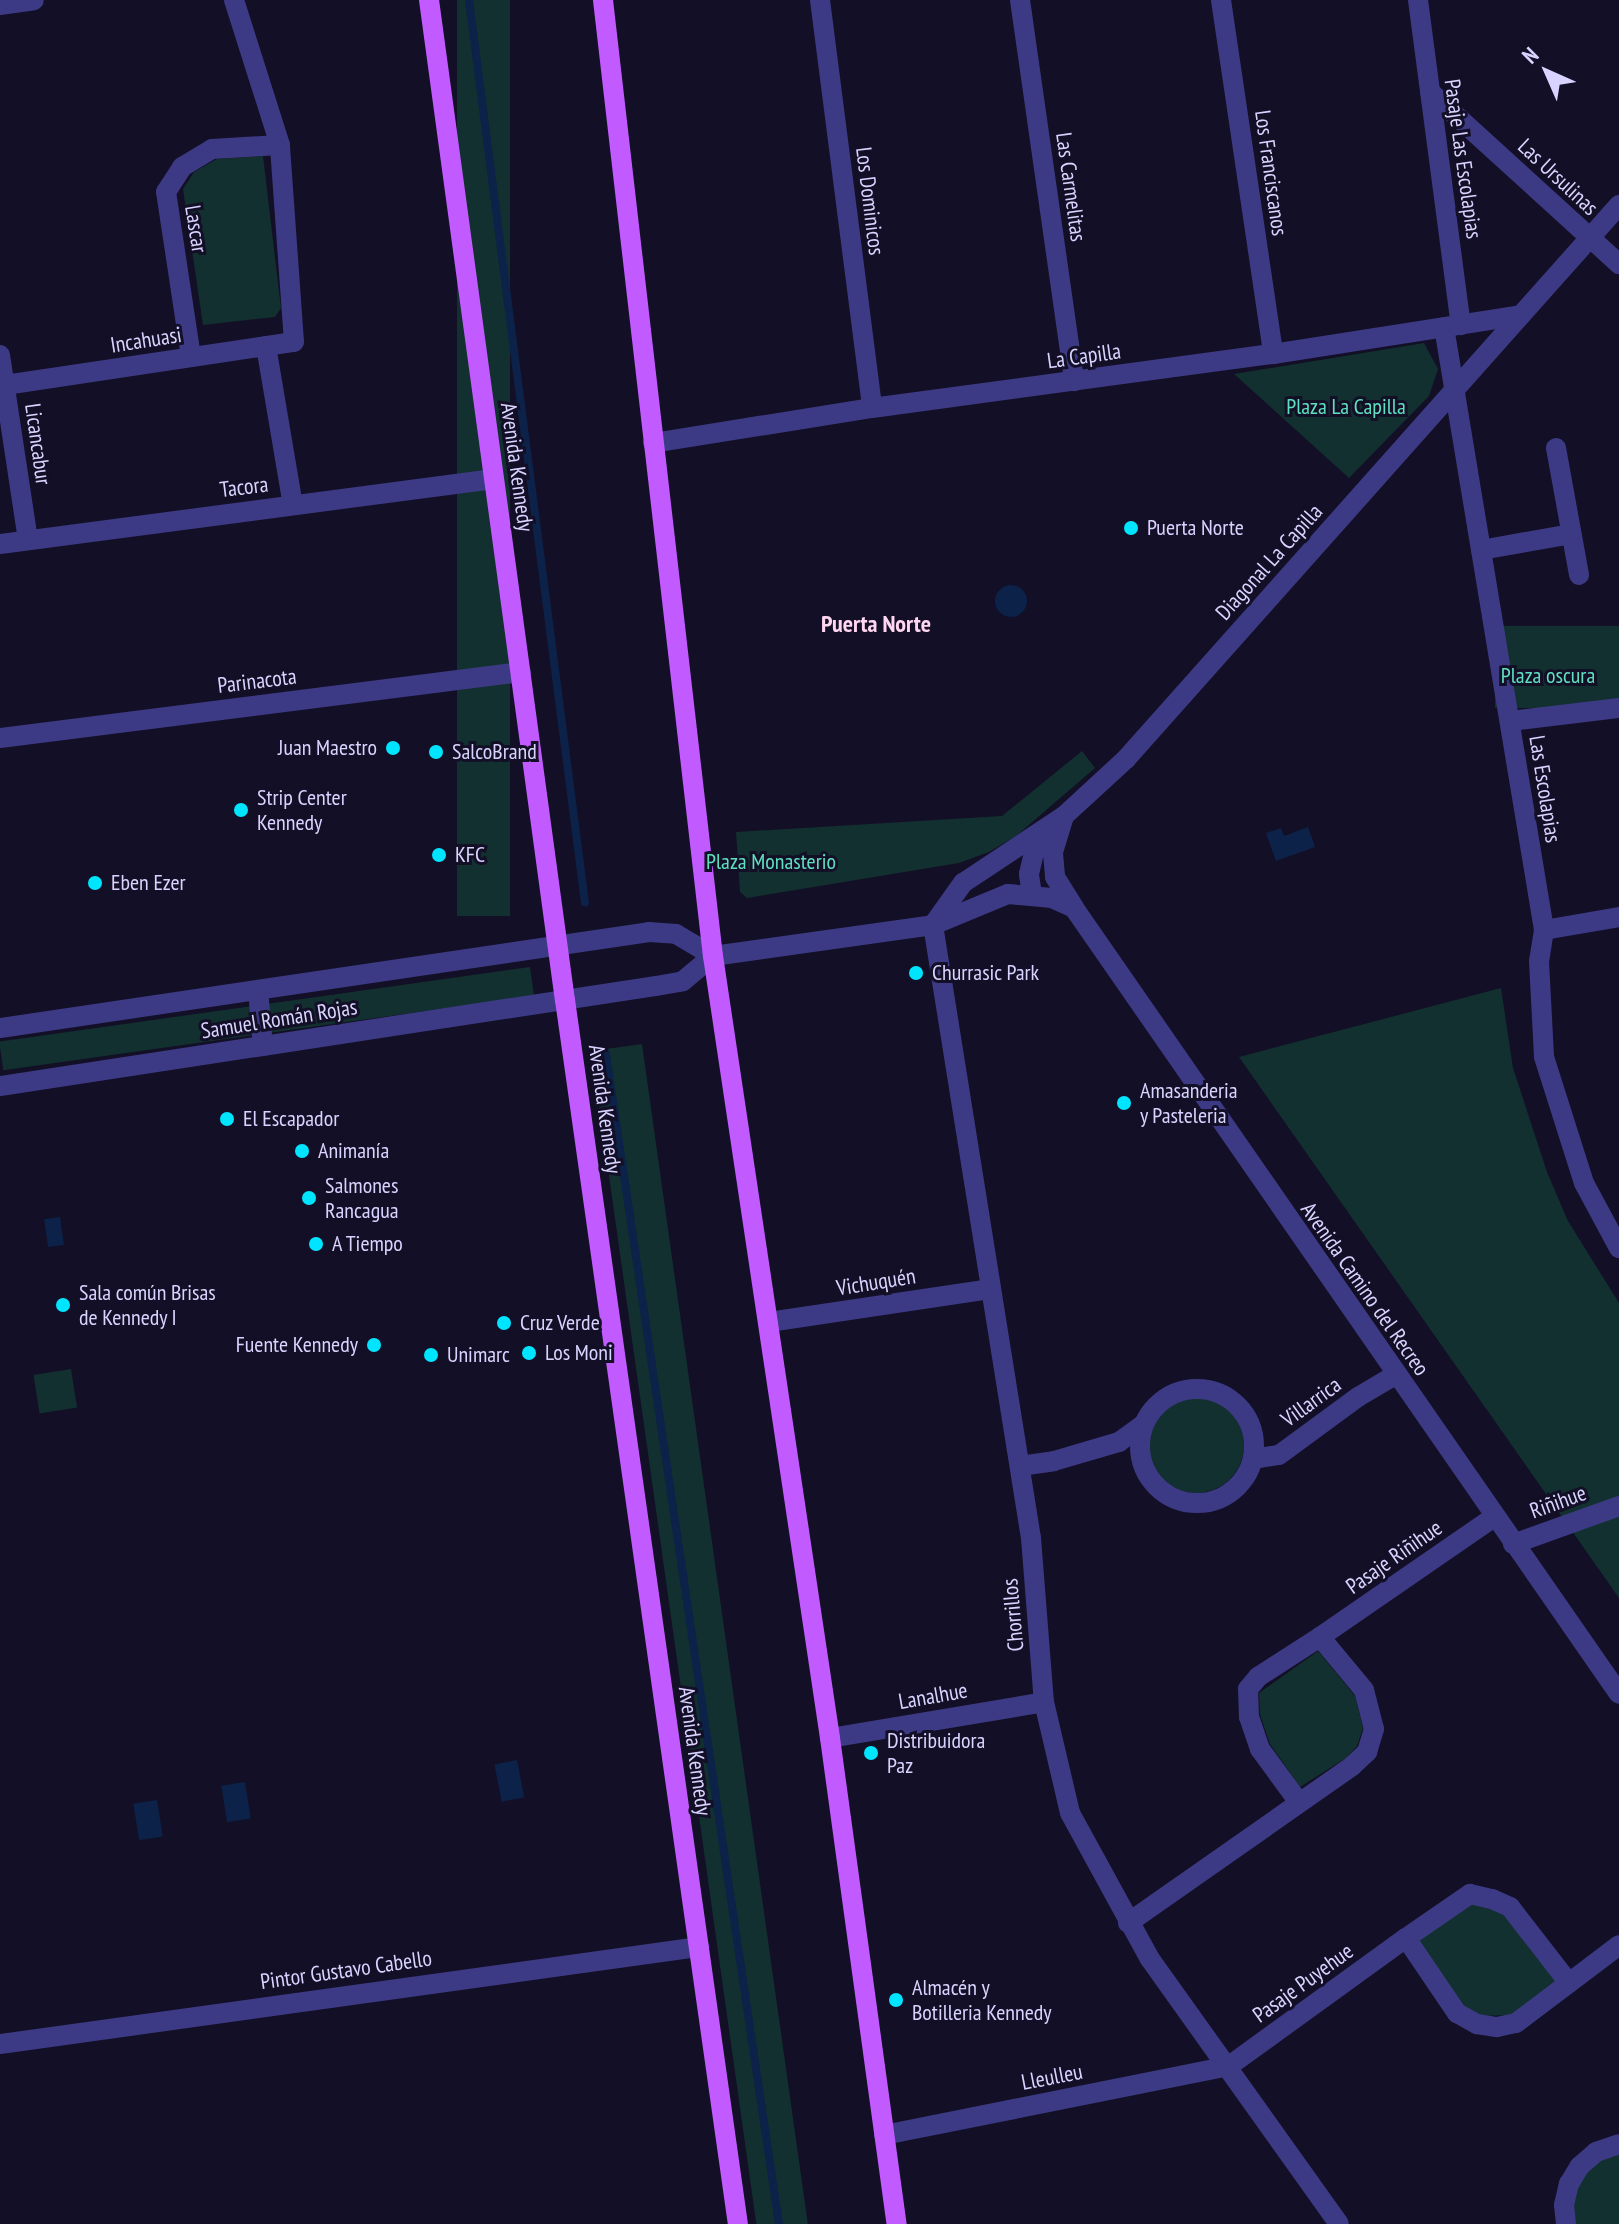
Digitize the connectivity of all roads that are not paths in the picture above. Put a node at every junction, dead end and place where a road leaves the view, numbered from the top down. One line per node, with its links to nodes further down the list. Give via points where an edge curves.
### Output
1 (34, 0): 9 (street)
2 (234, 0): 11 (street)
3 (429, 0): 27 (main road, Avenida Kennedy)
4 (603, 0): 25 (main road)
5 (820, 0): 24 (street, Los Dominicos)
6 (1020, 0): 21 (street, Las Carmelitas)
7 (1221, 0): 18 (street, Los Franciscanos)
8 (1418, 0): 10 (street, Pasaje Las Escolapias)
9 (0, 5)
10 (1430, 92): 13 (street, Las Ursulinas); 16 (street, Pasaje Las Escolapias)
11 (280, 145): 17 (street, Incahuasi, via 294,342); 20 (street, Lascar, via 212,149 182,167 166,192)
12 (1619, 205): 13 (street, Diagonal La Capilla)
13 (1589, 238): 14 (street, Las Ursulinas); 15 (street, Diagonal La Capilla)
14 (1619, 264)
15 (1521, 315): 16 (street, La Capilla); 23 (street, Diagonal La Capilla)
16 (1452, 326): 18 (street, La Capilla); 23 (street, Las Escolapias)
17 (266, 346): 20 (street, Incahuasi); 28 (street)
18 (1273, 354): 21 (street, La Capilla)
19 (0, 355): 22 (street, Licancabur)
20 (191, 357): 22 (street, Incahuasi)
21 (1074, 381): 24 (street, La Capilla)
22 (5, 385): 30 (street, Licancabur)
23 (1455, 389): 32 (street, Las Escolapias); 38 (street, Diagonal La Capilla, via 1126,759)
24 (872, 408): 25 (street, La Capilla)
25 (653, 443): 45 (main road)
26 (1556, 448): 29 (street)
27 (494, 479): 28 (street, Tacora); 34 (main road, Avenida Kennedy)
28 (293, 505): 30 (street, Tacora)
29 (1571, 534): 32 (street); 33 (street)
30 (28, 540): 31 (street, Tacora)
31 (0, 544)
32 (1481, 550): 36 (street, Las Escolapias)
33 (1579, 575)
34 (521, 672): 37 (street, Parinacota); 44 (main road, Avenida Kennedy)
35 (1619, 708): 36 (street)
36 (1510, 721): 43 (street, Las Escolapias)
37 (0, 738)
38 (1064, 816): 39 (street, via 1034,853); 40 (street, Avenida Camino del Recreo, via 1053,853 1055,877); 42 (street, Diagonal La Capilla, via 963,883)
39 (1032, 894): 40 (street); 42 (street, via 1008,894)
40 (1074, 908): 54 (street, Avenida Camino del Recreo)
41 (1619, 917): 43 (street)
42 (933, 925): 45 (street); 52 (street, Chorrillos)
43 (1544, 930): 51 (street, Las Escolapias, via 1539,961 1544,1057 1584,1183)
44 (558, 944): 45 (street, via 676,934); 46 (street, Samuel Román Rojas); 47 (main road, Avenida Kennedy)
45 (713, 956): 47 (street, via 683,981); 53 (main road)
46 (258, 990): 48 (street, Samuel Román Rojas); 49 (street)
47 (565, 1000): 49 (street, Samuel Román Rojas); 69 (main road, Avenida Kennedy)
48 (0, 1028)
49 (263, 1046): 50 (street, Samuel Román Rojas)
50 (0, 1086)
51 (1619, 1248)
52 (990, 1289): 53 (street, Vichuquén); 57 (street, Chorrillos)
53 (769, 1322): 64 (main road)
54 (1395, 1375): 56 (street, Villarrica, via 1279,1455); 59 (street, Avenida Camino del Recreo)
55 (1144, 1424): 56 (street, Villarrica, via 1154,1408 1178,1393 1205,1389 1238,1406 1249,1422); 56 (street, via 1141,1461 1162,1492 1179,1501 1198,1503 1233,1491); 57 (street, Villarrica, via 1119,1442)
56 (1253, 1459)
57 (1020, 1466): 63 (street, Chorrillos)
58 (1619, 1506): 60 (street, Riñihue)
59 (1494, 1517): 60 (street, Avenida Camino del Recreo); 61 (street, Pasaje Riñihue)
60 (1513, 1544): 62 (street, Avenida Camino del Recreo)
61 (1320, 1637): 65 (street, Pasaje Riñihue, via 1248,1689 1249,1717 1260,1749); 65 (street, via 1364,1690 1374,1729 1367,1752)
62 (1619, 1694)
63 (1044, 1702): 64 (street, Lanalhue); 66 (street, Chorrillos, via 1070,1813)
64 (830, 1738): 73 (main road)
65 (1298, 1801): 66 (street)
66 (1128, 1923): 72 (street, Chorrillos)
67 (1406, 1938): 70 (street, Pasaje Puyehue, via 1470,1894 1492,1899 1510,1907); 70 (street, via 1457,2013 1477,2024 1516,2023); 72 (street, Pasaje Puyehue)
68 (1619, 1945): 70 (street)
69 (699, 1947): 71 (street, Pintor Gustavo Cabello); 75 (main road, Avenida Kennedy)
70 (1569, 1983)
71 (0, 2044)
72 (1229, 2066): 73 (street, Lleulleu); 77 (street, Chorrillos)
73 (884, 2135): 76 (main road)
74 (1618, 2144): 78 (street, via 1596,2152 1580,2166 1569,2184)
75 (738, 2224)
76 (897, 2224)
77 (1339, 2224)
78 (1566, 2224)

